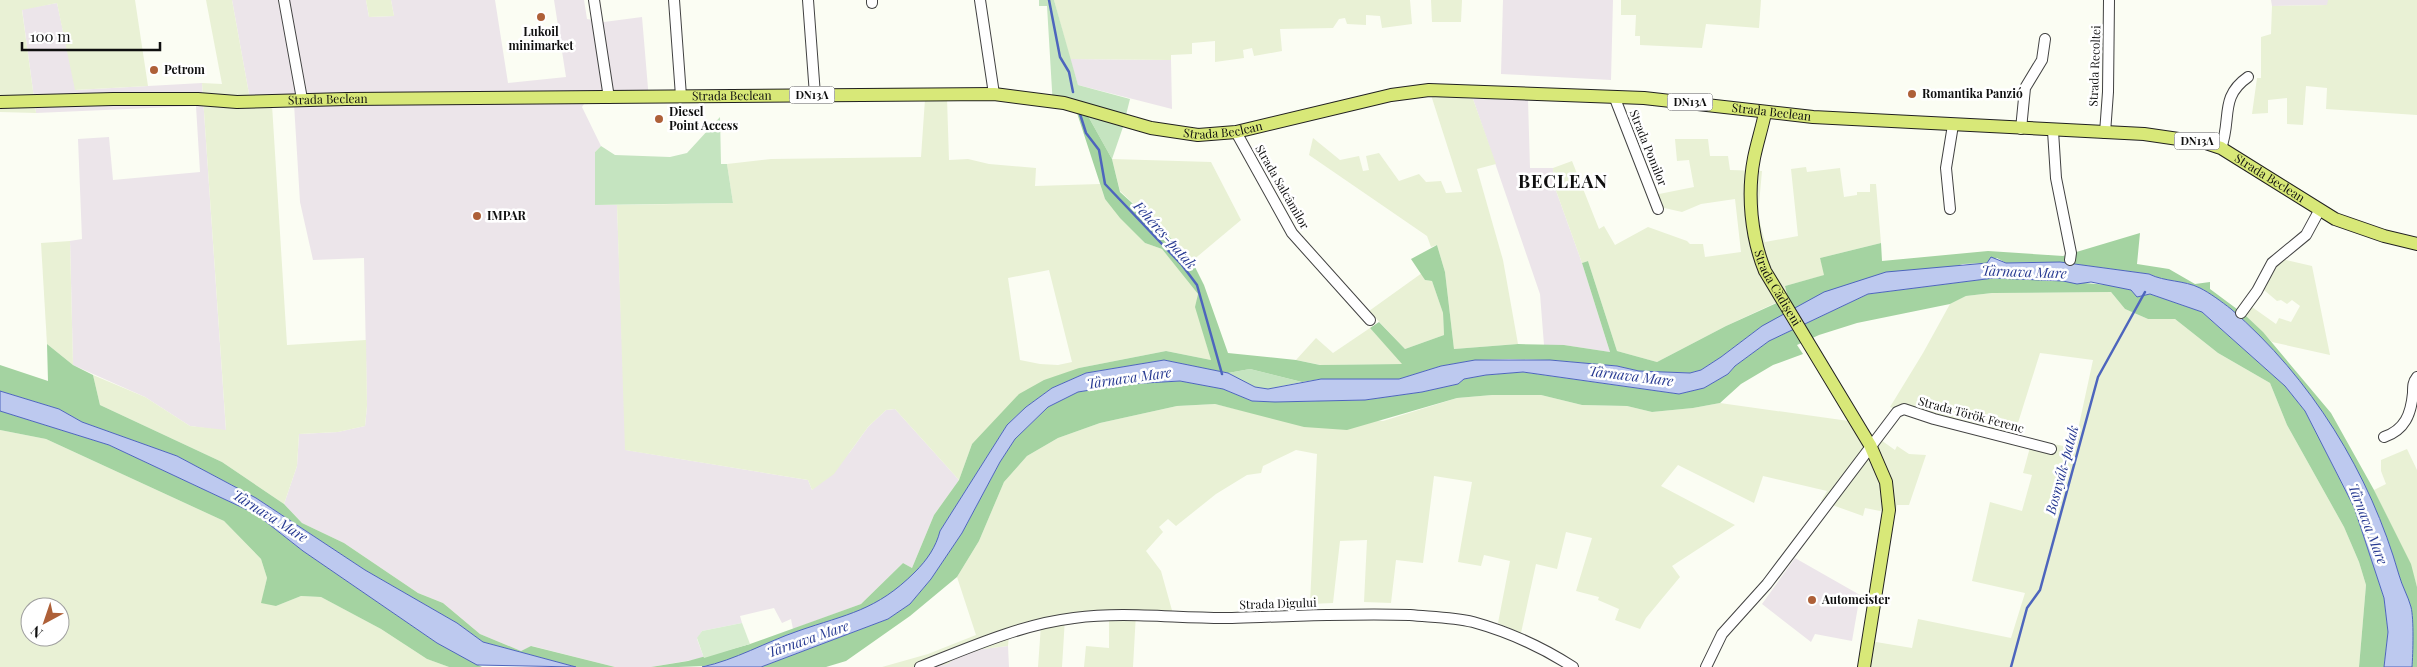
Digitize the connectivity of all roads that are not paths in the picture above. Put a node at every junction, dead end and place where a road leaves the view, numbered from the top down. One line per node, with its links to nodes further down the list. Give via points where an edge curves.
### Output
1 (284, 0): 14 (street)
2 (594, 0): 13 (street)
3 (674, 0): 11 (street)
4 (808, 0): 10 (street)
5 (980, 0): 9 (street)
6 (2109, 0): 21 (street, Strada Recoltei)
7 (2045, 39): 18 (street, via 2042,60 2025,88)
8 (2248, 77): 22 (street, via 2231,93)
9 (994, 94): 10 (main road, Strada Beclean / DN13A); 20 (main road, Strada Beclean / DN13A, via 1064,103 1172,133)
10 (814, 95): 11 (main road, Strada Beclean / DN13A)
11 (681, 96): 13 (main road, Strada Beclean / DN13A)
12 (1614, 96): 16 (main road, Strada Beclean / DN13A, via 1702,103); 20 (main road, Strada Beclean / DN13A, via 1415,91); 23 (street, Strada Pomilor)
13 (609, 98): 14 (main road, Strada Beclean / DN13A)
14 (302, 99): 15 (main road, Strada Beclean / DN13A)
15 (0, 102)
16 (1765, 113): 17 (main road, Strada Beclean / DN13A); 32 (main road, Strada Cădișeni, via 1754,159 1752,226 1756,249 1804,339)
17 (1953, 125): 18 (main road, Strada Beclean / DN13A); 24 (street, via 1946,168)
18 (2021, 129): 19 (main road, Strada Beclean / DN13A)
19 (2053, 131): 21 (main road, Strada Beclean / DN13A); 27 (street, via 2056,178)
20 (1236, 132): 29 (street, Strada Salcâmilor, via 1292,233)
21 (2105, 133): 22 (main road, Strada Beclean / DN13A, via 2180,138)
22 (2221, 148): 25 (main road, Strada Beclean / DN13A)
23 (1658, 208)
24 (1950, 209)
25 (2319, 211): 26 (main road, Strada Beclean / DN13A, via 2351,225); 28 (street, via 2306,235 2272,263)
26 (2417, 244)
27 (2070, 260)
28 (2241, 313)
29 (1370, 320)
30 (2417, 378): 31 (street, via 2403,425 2396,433)
31 (2384, 437)
32 (1870, 445): 33 (street, Strada Török Ferenc, via 1897,412 1904,409); 36 (street, via 1767,584 1722,634); 37 (main road, Strada Cădișeni, via 1886,482 1889,510)
33 (2052, 448)
34 (1566, 665): 35 (street, Strada Digului, via 1523,640 1472,622 1446,617 1224,618 1133,614 1081,617 994,638)
35 (920, 667)
36 (1706, 667)
37 (1864, 667)

